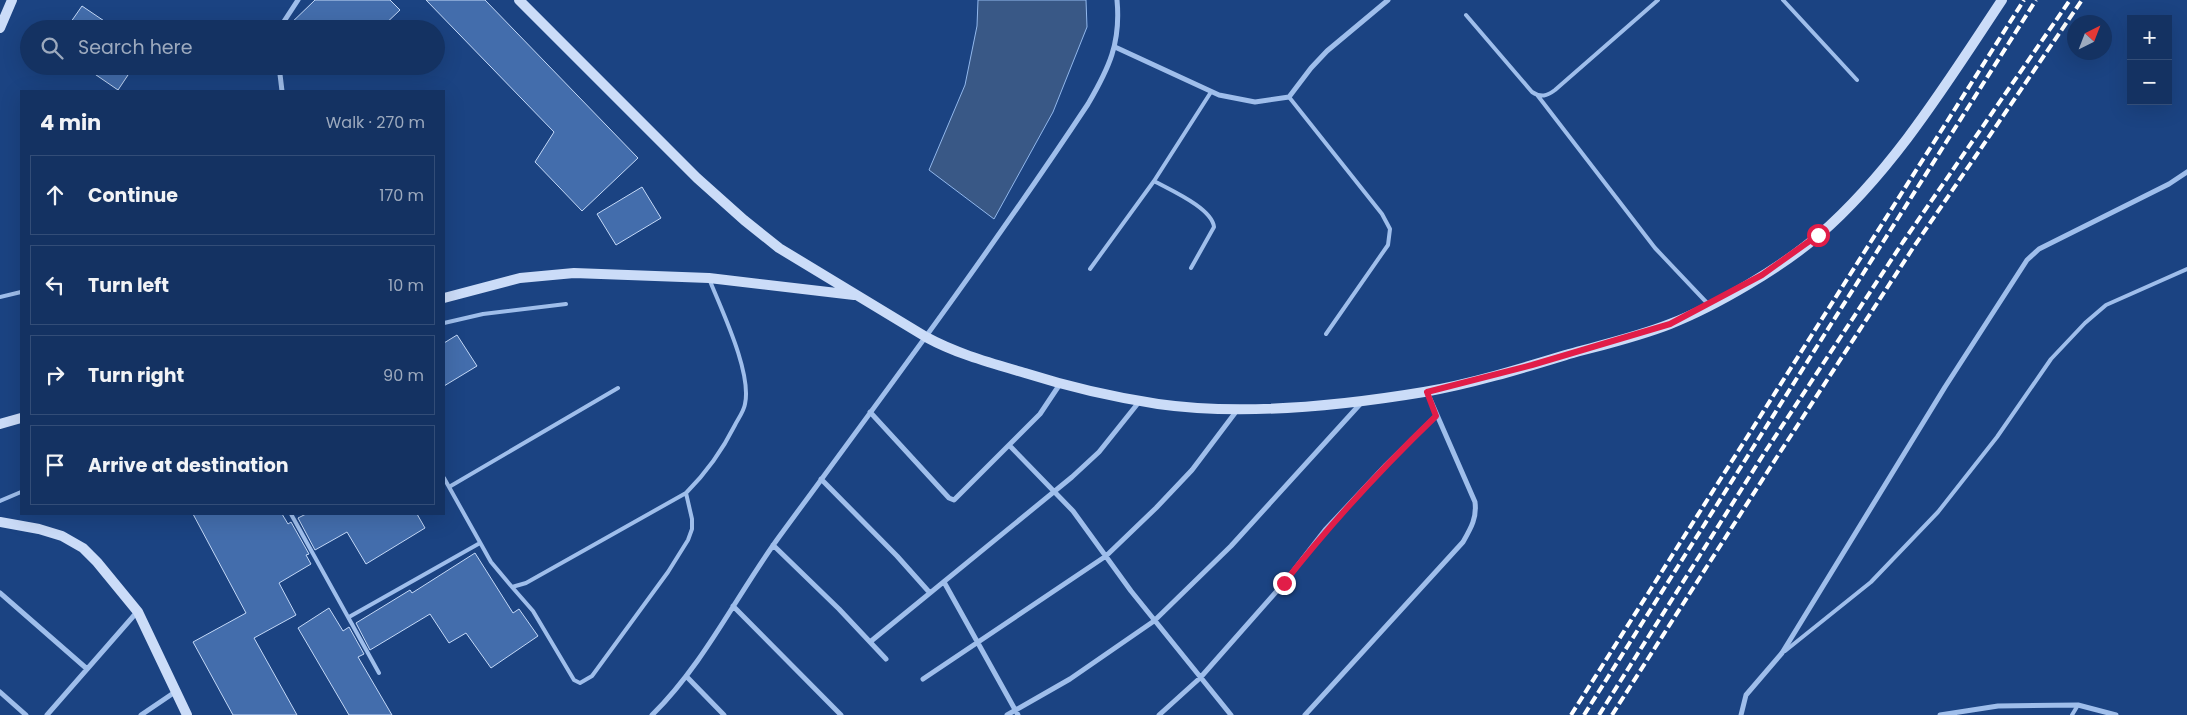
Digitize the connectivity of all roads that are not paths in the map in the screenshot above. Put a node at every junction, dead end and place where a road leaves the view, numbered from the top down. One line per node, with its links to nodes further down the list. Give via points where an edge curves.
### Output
1 (12, 0): 11 (street)
2 (298, 0): 10 (street)
3 (519, 0): 26 (street, via 697,178 744,220 779,248)
4 (1117, 0): 12 (street)
5 (1388, 0): 18 (street, via 1327,52)
6 (1658, 0): 17 (lane, via 1555,90 1547,96)
7 (1784, 0): 14 (lane)
8 (2002, 0): 30 (street, via 1914,128 1871,182 1818,235 1762,275)
9 (1466, 16): 17 (lane)
10 (285, 20)
11 (0, 28)
12 (1115, 47): 16 (street); 33 (street, via 1105,74 1088,104)
13 (279, 75): 15 (street)
14 (1857, 80)
15 (282, 90)
16 (1210, 92): 18 (street, via 1255,102); 20 (lane)
17 (1538, 96): 30 (lane, via 1655,248)
18 (1288, 97): 32 (lane, via 1382,214 1390,229 1388,245)
19 (2187, 172): 67 (street, via 2039,250 2027,260)
20 (1154, 181): 21 (lane, via 1206,212 1214,221 1214,227); 22 (lane)
21 (1191, 268)
22 (1090, 269)
23 (2187, 270): 67 (lane, via 2106,305 2085,323 2051,359 1978,463 1938,512 1871,582)
24 (709, 278): 26 (street); 28 (street, via 574,274 520,278); 50 (lane, via 742,365 746,384 745,405 723,448)
25 (20, 292): 27 (lane)
26 (858, 296): 33 (street)
27 (0, 297)
28 (445, 298)
29 (566, 304): 31 (lane, via 482,314)
30 (1708, 305): 36 (street, via 1670,324 1625,338)
31 (445, 324)
32 (1326, 334)
33 (926, 337): 34 (street, via 950,350); 40 (street)
34 (1060, 384): 38 (street); 44 (street, via 1040,414)
35 (618, 388): 47 (lane)
36 (1427, 392): 37 (street); 41 (street)
37 (1364, 400): 39 (street, via 1319,406); 64 (street, via 1231,546)
38 (1140, 401): 39 (street); 48 (street, via 1099,452)
39 (1238, 408): 56 (street, via 1192,470)
40 (870, 412): 44 (street, via 954,500); 45 (street)
41 (1436, 416): 72 (street, via 1325,530 1284,583); 88 (street, via 1475,502 1472,527 1463,542)
42 (20, 418): 43 (street)
43 (0, 424)
44 (1009, 445): 48 (street)
45 (822, 479): 55 (street); 60 (street)
46 (445, 480): 47 (lane)
47 (449, 487): 54 (lane)
48 (1055, 491): 56 (street); 57 (street)
49 (20, 492): 51 (lane)
50 (686, 493): 58 (lane, via 526,583); 58 (lane, via 692,519 688,540 668,572 586,681 574,680 533,611)
51 (0, 501)
52 (292, 515): 63 (lane)
53 (0, 522): 62 (street, via 62,536 83,548)
54 (480, 543): 58 (lane); 63 (lane)
55 (773, 545): 61 (street); 65 (street)
56 (1106, 556): 64 (street); 66 (street)
57 (944, 582): 60 (street); 66 (street)
58 (512, 587)
59 (0, 593): 69 (street)
60 (930, 594): 65 (street)
61 (733, 606): 71 (street); 84 (street)
62 (138, 612): 69 (street); 75 (street)
63 (349, 617): 70 (lane)
64 (1154, 621): 72 (street); 77 (street)
65 (870, 642): 68 (street)
66 (978, 643): 73 (street); 77 (street)
67 (1782, 653): 89 (street, via 1746,695)
68 (886, 658)
69 (86, 668): 79 (street)
70 (379, 673)
71 (686, 676): 82 (street); 83 (street)
72 (1200, 678): 86 (street); 87 (street)
73 (923, 679)
74 (0, 692): 78 (street)
75 (175, 692): 80 (street); 81 (street)
76 (2078, 705): 90 (street, via 1998,706); 91 (lane); 92 (street)
77 (1017, 713): 85 (street)
78 (26, 715)
79 (47, 715)
80 (140, 715)
81 (187, 715)
82 (652, 715)
83 (724, 715)
84 (841, 715)
85 (1007, 715)
86 (1159, 715)
87 (1231, 715)
88 (1304, 715)
89 (1741, 715)
90 (1940, 715)
91 (2072, 715)
92 (2116, 715)

